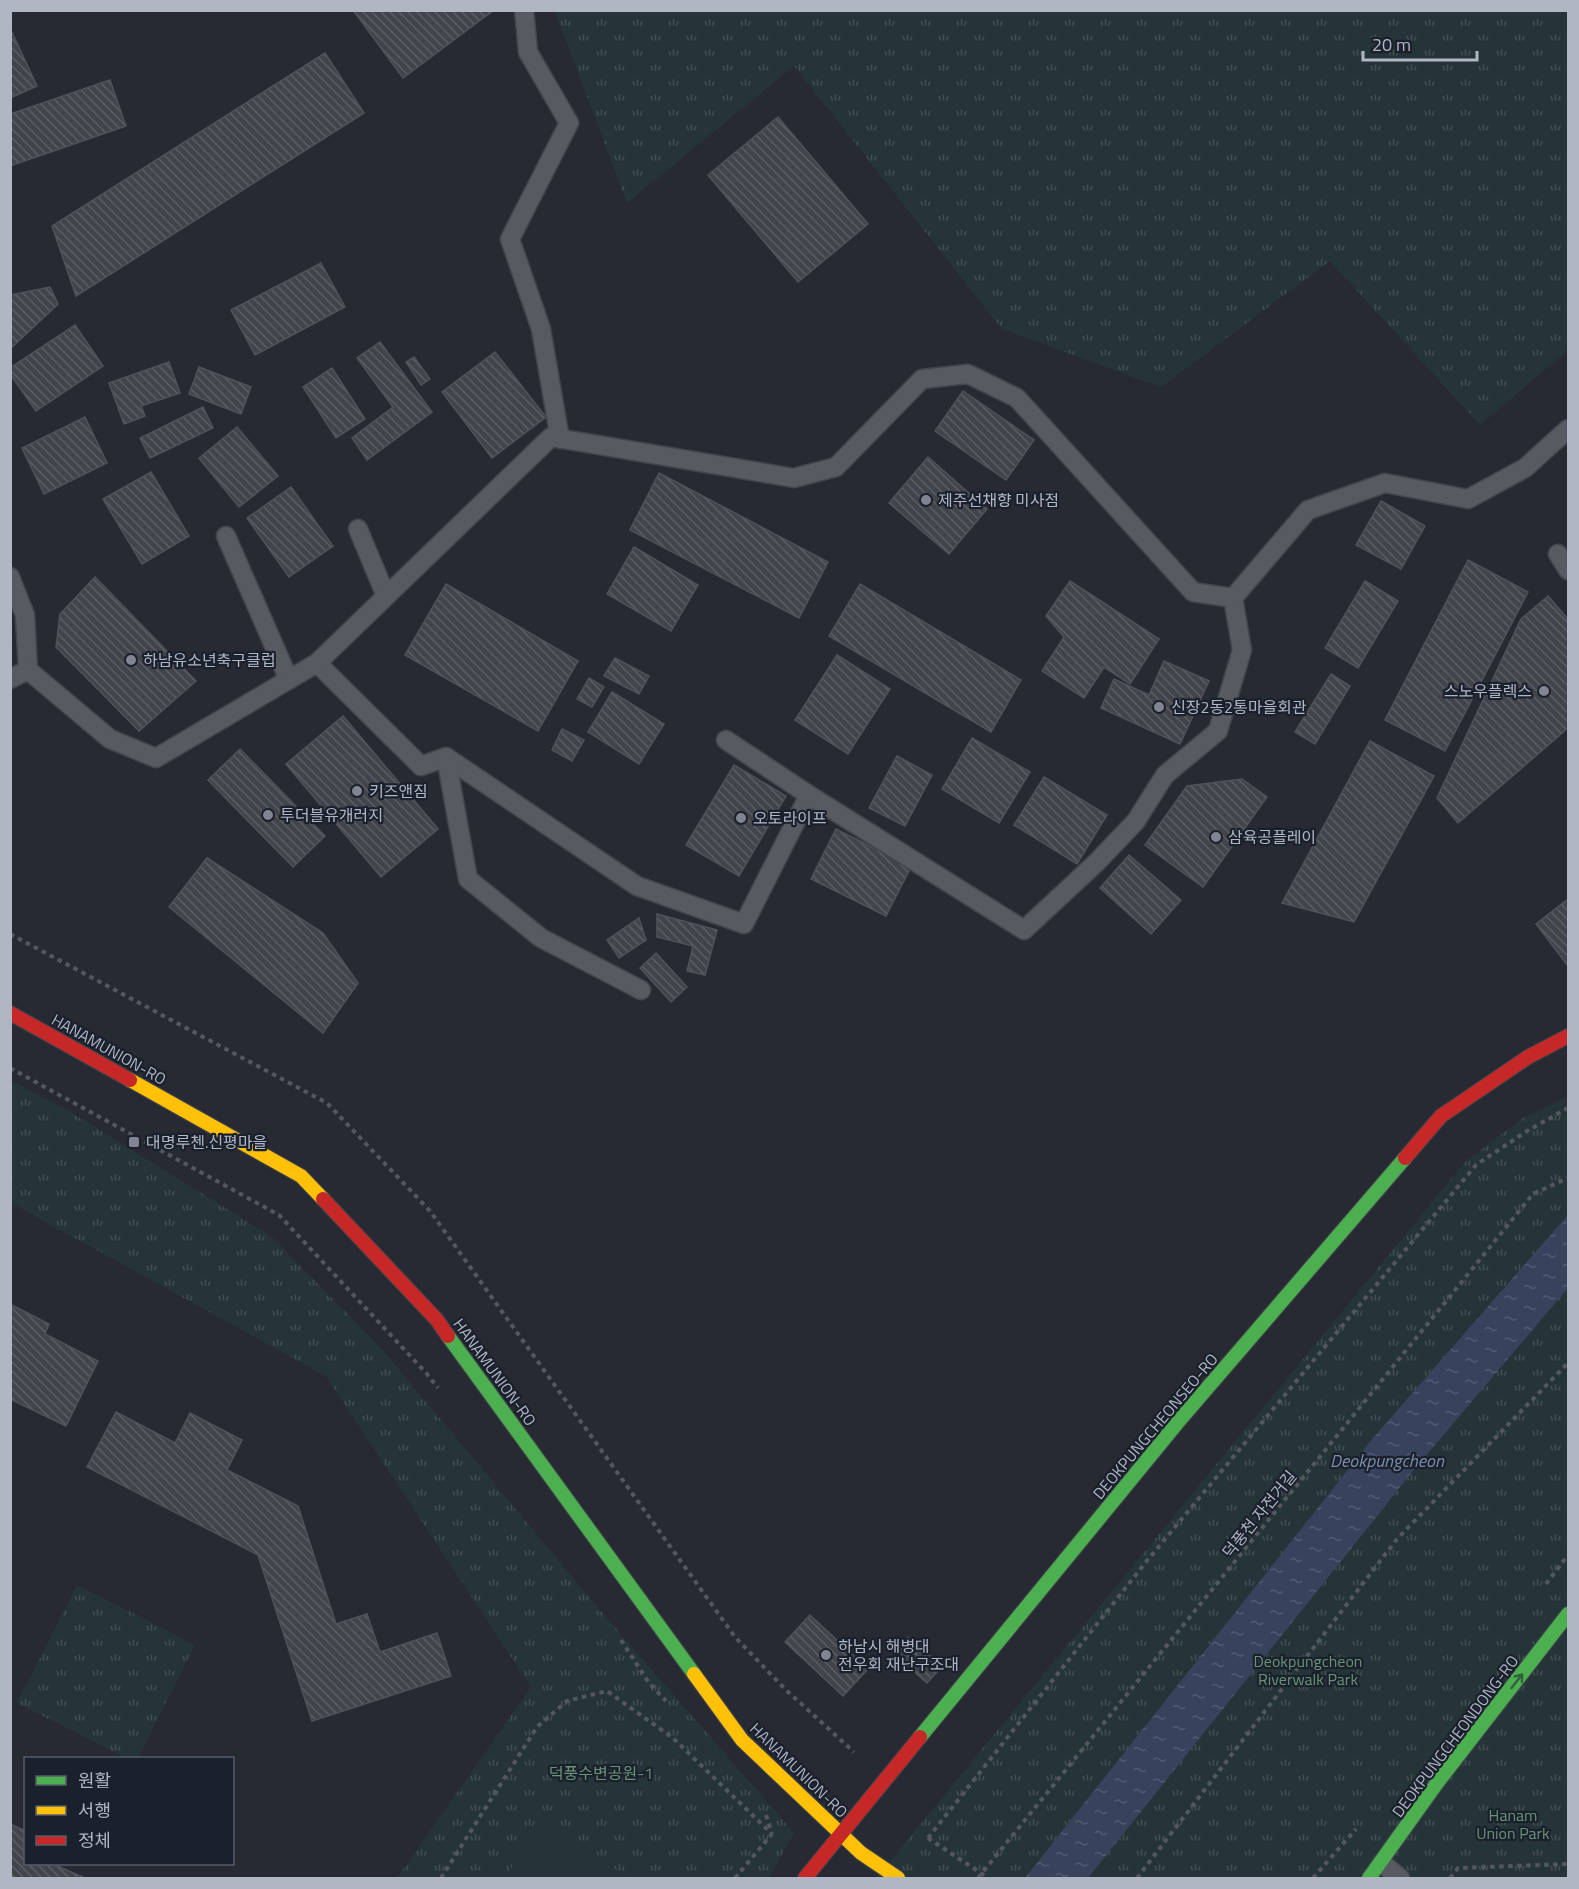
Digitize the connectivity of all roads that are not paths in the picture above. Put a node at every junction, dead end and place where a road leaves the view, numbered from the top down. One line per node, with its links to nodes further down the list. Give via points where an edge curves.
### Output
1 (524, 10): 3 (lane, via 528,52 569,123 510,239 542,329)
2 (1569, 429): 10 (lane, via 1525,468 1468,499 1385,483 1308,510)
3 (560, 439): 9 (lane, via 550,437); 10 (lane, via 794,478 836,467 922,379 968,374 1017,398 1194,592)
4 (358, 529): 9 (lane)
5 (226, 536): 14 (lane)
6 (1558, 554): 7 (lane)
7 (1569, 570)
8 (10, 577): 12 (lane, via 25,615)
9 (386, 596): 11 (lane)
10 (1233, 598): 17 (lane, via 1242,650 1218,731 1165,775 1136,821 1024,930)
11 (317, 663): 14 (lane); 16 (lane, via 421,766)
12 (28, 670): 13 (lane); 14 (lane, via 110,739 156,758)
13 (10, 679)
14 (289, 680)
15 (726, 740): 17 (lane)
16 (446, 757): 17 (lane, via 637,886 744,924); 18 (lane, via 468,879 541,938)
17 (809, 795)
18 (641, 990)
19 (10, 1013): 22 (street, HANAMUNION-RO, via 301,1176 437,1320 742,1740)
20 (1569, 1036): 22 (street, DEOKPUNGCHEONSEO-RO, via 1528,1057 1441,1116 1192,1404)
21 (1569, 1614): 23 (street, DEOKPUNGCHEONDONG-RO, one-way to 21, via 1437,1783)
22 (840, 1833): 24 (street, DEOKPUNGCHEONSEO-RO); 25 (street, HANAMUNION-RO)
23 (1382, 1863): 26 (street, DEOKPUNGCHEONDONG-RO); 27 (lane)
24 (805, 1878)
25 (898, 1878)
26 (1369, 1878)
27 (1400, 1878)

